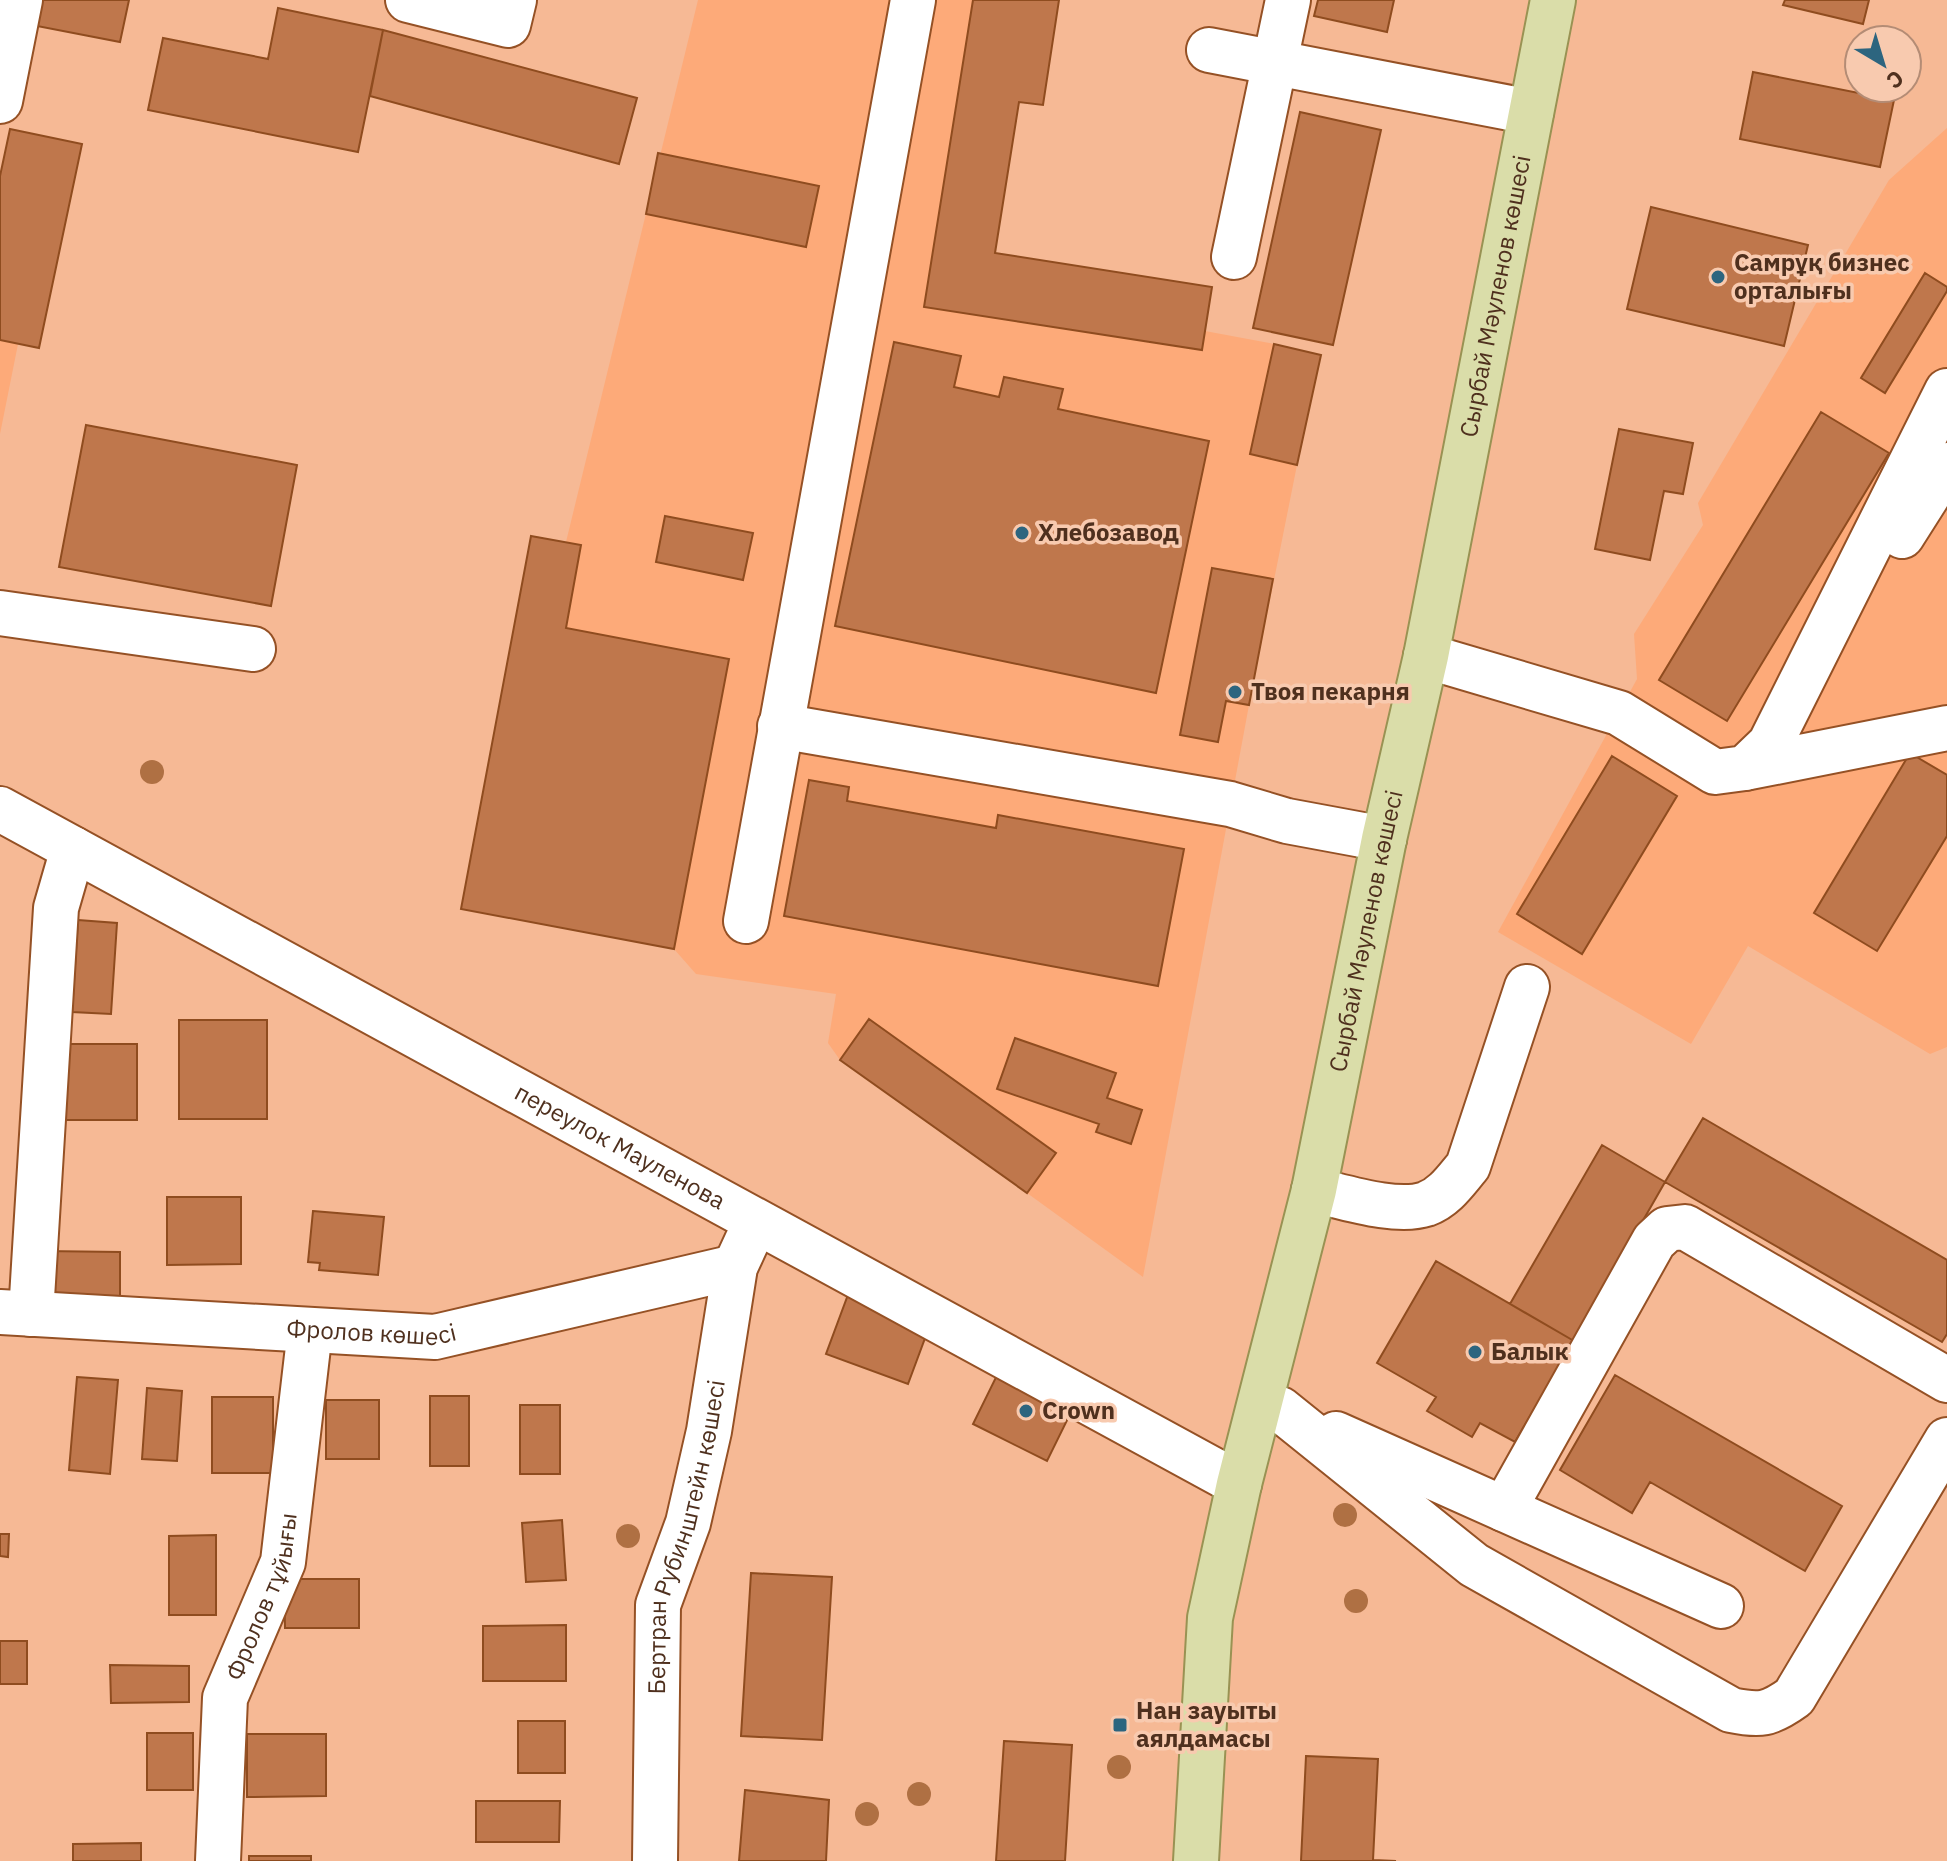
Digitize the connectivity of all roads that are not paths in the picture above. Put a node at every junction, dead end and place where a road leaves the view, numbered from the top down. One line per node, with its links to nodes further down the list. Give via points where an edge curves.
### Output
1 (20, 0): 9 (street)
2 (408, 0): 3 (street, via 508,25)
3 (514, 0)
4 (913, 0): 17 (street)
5 (1288, 0): 8 (street)
6 (1553, 0): 10 (main road, Сырбай Мәуленов көшесі)
7 (1209, 50): 8 (street)
8 (1275, 62): 10 (street); 11 (street)
9 (0, 101)
10 (1531, 112): 16 (main road, Сырбай Мәуленов көшесі)
11 (1234, 257)
12 (1947, 391): 19 (street)
13 (1947, 465): 19 (street)
14 (0, 613): 15 (street)
15 (253, 649)
16 (1426, 656): 19 (street, via 1619,713 1715,772); 21 (main road, Сырбай Мәуленов көшесі)
17 (780, 726): 21 (street, via 1230,804); 23 (street)
18 (1947, 728): 19 (street)
19 (1757, 756)
20 (2, 820): 22 (street, переулок Мауленова)
21 (1384, 839): 25 (main road, Сырбай Мәуленов көшесі)
22 (73, 849): 26 (street, переулок Мауленова); 28 (street, via 56,908)
23 (746, 921)
24 (1527, 987): 25 (street, via 1468,1166 1450,1189 1428,1204 1404,1208)
25 (1314, 1190): 31 (main road, Сырбай Мәуленов көшесі)
26 (756, 1221): 27 (street, Бертран Рубинштейн көшесі); 33 (street, переулок Мауленова)
27 (735, 1267): 29 (street, Фролов көшесі, via 435,1337); 37 (street, Бертран Рубинштейн көшесі, via 709,1431 688,1523 658,1605)
28 (15, 1313): 29 (street, Фролов көшесі)
29 (310, 1330): 36 (street, Фролов тұйығы, via 283,1562 225,1698)
30 (1947, 1380): 34 (street, via 1685,1227 1667,1229 1654,1241)
31 (1270, 1405): 32 (street, via 1474,1565 1731,1710 1756,1715 1776,1711 1794,1697); 33 (main road, Сырбай Мәуленов көшесі); 34 (street)
32 (1947, 1440)
33 (1239, 1484): 38 (main road, Сырбай Мәуленов көшесі, via 1210,1618)
34 (1504, 1509): 35 (street)
35 (1721, 1606)
36 (218, 1861)
37 (655, 1861)
38 (1196, 1861)

